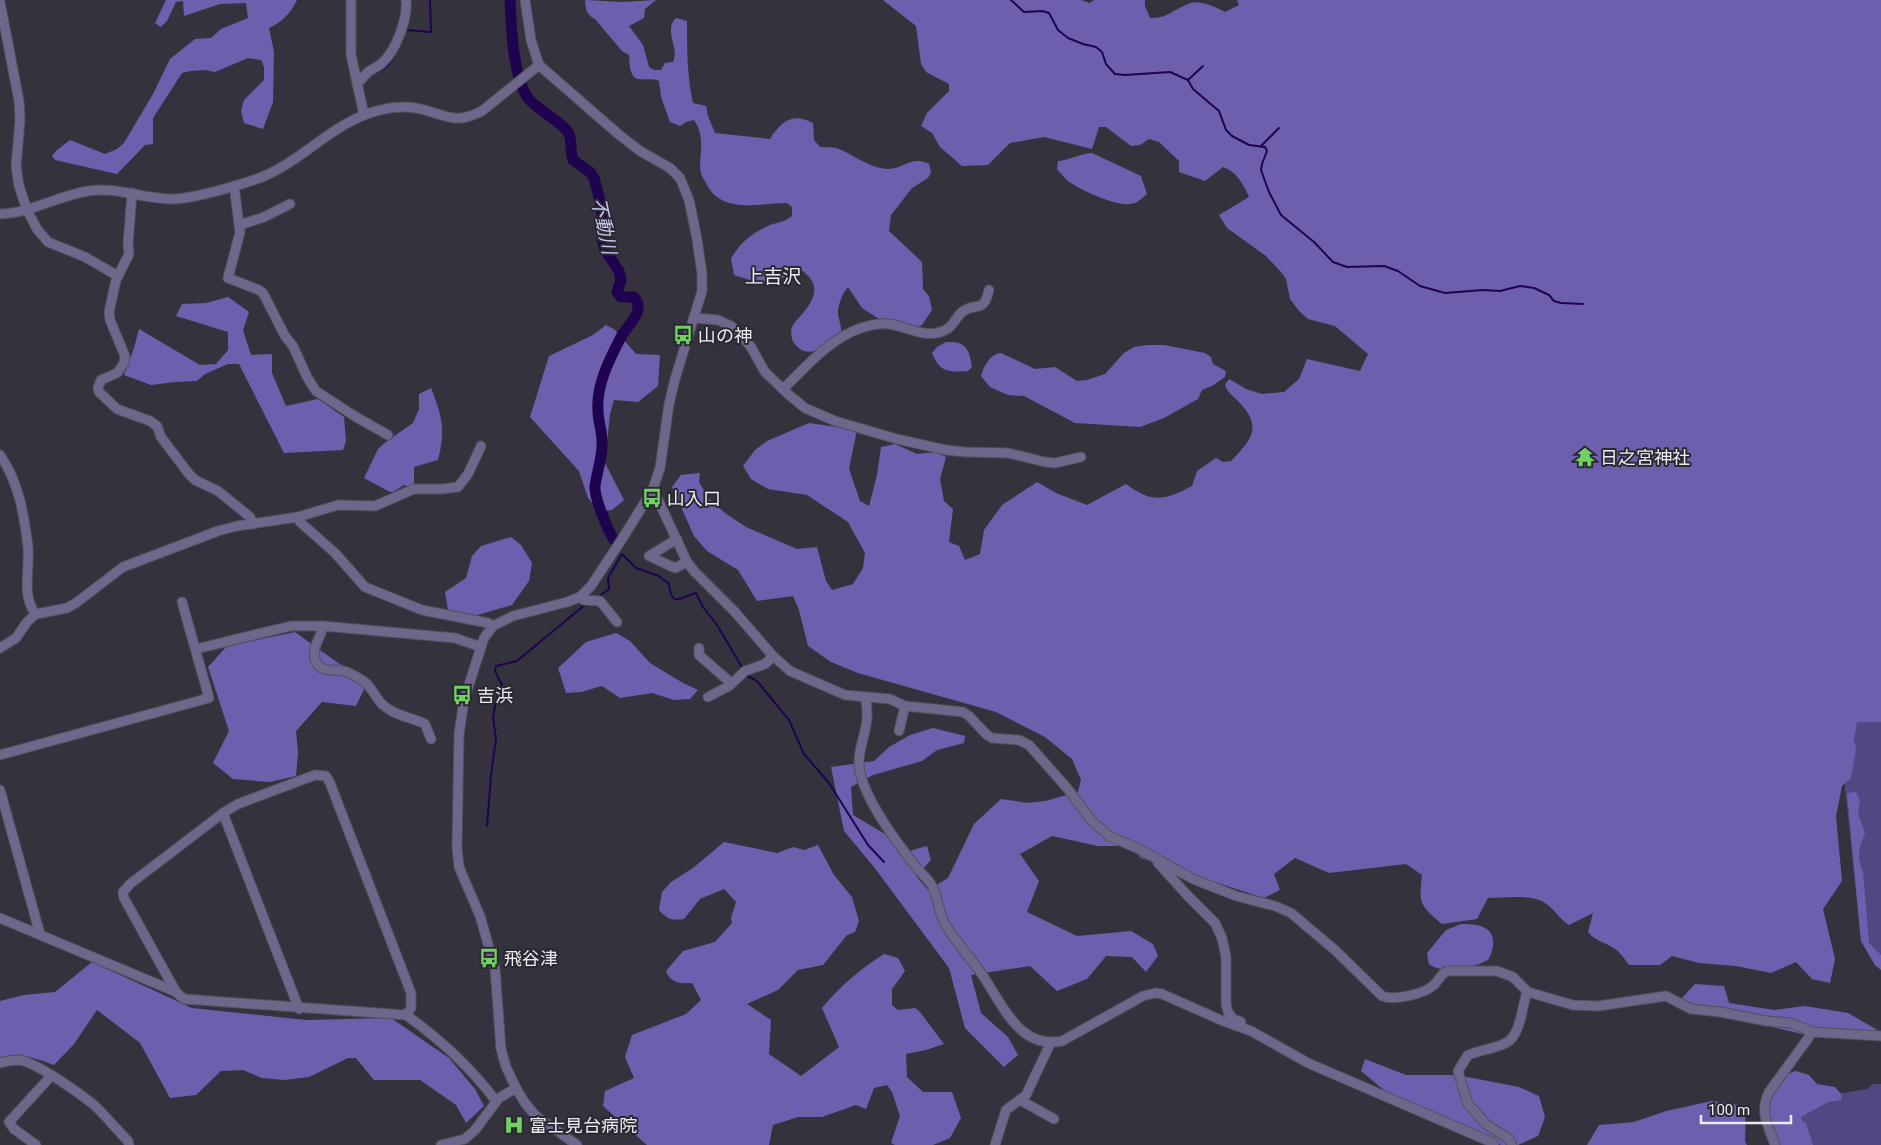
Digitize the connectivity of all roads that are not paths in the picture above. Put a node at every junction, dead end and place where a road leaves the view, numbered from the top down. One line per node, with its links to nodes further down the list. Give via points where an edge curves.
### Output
1 (351, 0): 6 (street, via 351,55)
2 (406, 0): 6 (street, via 404,24 390,54)
3 (525, 0): 5 (street)
4 (0, 2): 11 (street, via 19,101 16,166)
5 (535, 68): 7 (street, via 482,111 459,119 399,107); 16 (street, via 632,145 670,168 680,178 689,200 702,274 702,290)
6 (357, 84): 7 (street)
7 (364, 115): 8 (street, via 332,131 272,172)
8 (234, 186): 9 (street, via 174,199); 13 (street)
9 (132, 193): 11 (street, via 88,191); 14 (street, via 129,254)
10 (290, 204): 13 (street)
11 (27, 210): 12 (street); 14 (street, via 48,242 85,257)
12 (0, 214)
13 (240, 225): 18 (street, via 228,278 263,293 316,391)
14 (118, 276): 24 (street, via 109,312 126,356 117,373 101,380 99,392 117,410 157,426 161,437 189,474 218,491 250,517)
15 (989, 290): 17 (street, via 986,302 963,311 950,328 942,332 924,334 876,324 846,334 831,343)
16 (695, 318): 17 (street, via 718,320 732,326 765,372); 22 (street, via 674,380)
17 (783, 389): 21 (street, via 813,412 897,439 956,451 1008,453 1054,463)
18 (388, 435)
19 (481, 446): 23 (street, via 458,487 414,489 375,506 338,505)
20 (0, 455): 29 (street, via 14,478 18,493 29,554 30,602)
21 (1081, 458)
22 (654, 489): 25 (street); 27 (street, via 591,586)
23 (298, 517): 24 (street); 32 (street, via 365,587 422,610)
24 (253, 524): 29 (street, via 218,531 123,566 67,608)
25 (677, 539): 26 (street); 26 (street, via 649,556 675,568)
26 (687, 562): 37 (street)
27 (580, 597): 30 (street, via 600,600); 32 (street, via 513,616)
28 (182, 602): 36 (street)
29 (36, 614): 34 (street, via 16,638)
30 (618, 622)
31 (323, 626): 33 (street, via 455,638); 36 (street, via 291,626); 43 (street, via 314,652 318,665 323,669 345,671 367,684 382,705 393,713 425,724)
32 (493, 626): 33 (street)
33 (481, 647): 60 (street, via 464,700 459,734 457,848 459,867 480,916 495,968 501,1049)
34 (0, 648)
35 (699, 648): 38 (street, via 699,655)
36 (196, 649): 44 (street, via 209,698)
37 (773, 656): 38 (street, via 761,667 746,671); 40 (street, via 790,671 836,692)
38 (731, 683): 39 (street)
39 (708, 697)
40 (865, 698): 41 (street, via 890,699); 57 (street, via 868,714 858,756 859,770 874,806 930,882 944,922 1012,1021 1027,1034)
41 (905, 706): 42 (street); 47 (street, via 963,712 992,738 1020,740 1028,745 1100,829)
42 (899, 731)
43 (431, 739)
44 (0, 755)
45 (0, 790): 49 (street)
46 (223, 813): 50 (street, via 123,892); 52 (street); 53 (street, via 238,804 315,775 326,776 411,994)
47 (1154, 858): 51 (street, via 1193,879 1292,913 1382,996 1388,998 1424,991 1447,970 1497,971 1513,977); 54 (street, via 1215,923 1226,957 1228,1012 1232,1018 1252,1026)
48 (0, 918): 49 (street)
49 (40, 934): 50 (street)
50 (176, 992): 52 (street, via 184,999)
51 (1528, 992): 55 (street, via 1579,1006 1666,996 1691,1009 1791,1023); 70 (street, via 1512,1038 1505,1044 1468,1055 1458,1071 1468,1104)
52 (299, 1009): 53 (street)
53 (406, 1015): 62 (street, via 469,1069)
54 (1251, 1031): 57 (street, via 1155,993 1143,996 1066,1039); 69 (street, via 1308,1063)
55 (1812, 1032): 56 (street); 71 (street, via 1764,1102)
56 (1881, 1036)
57 (1051, 1042): 61 (street, via 1030,1088)
58 (0, 1063): 59 (street, via 20,1060)
59 (51, 1076): 64 (street, via 8,1122); 65 (street, via 92,1103 128,1141)
60 (516, 1088): 62 (street); 67 (street, via 536,1116)
61 (1020, 1100): 63 (street); 68 (street, via 1006,1110)
62 (496, 1102): 66 (street, via 465,1139)
63 (1054, 1119)
64 (36, 1145)
65 (128, 1145)
66 (441, 1145)
67 (577, 1145)
68 (995, 1145)
69 (1494, 1145)
70 (1512, 1145)
71 (1774, 1145)

